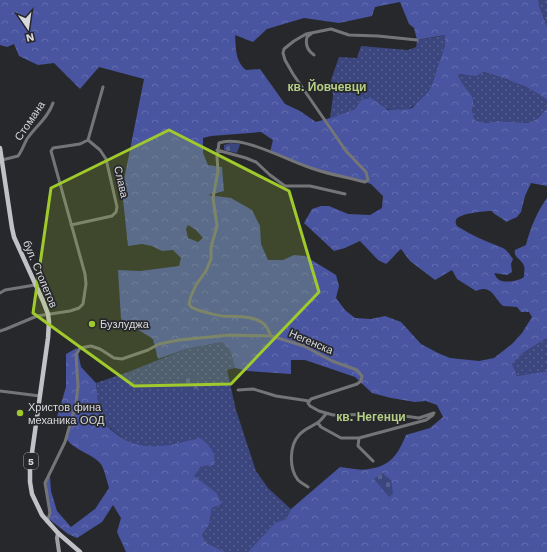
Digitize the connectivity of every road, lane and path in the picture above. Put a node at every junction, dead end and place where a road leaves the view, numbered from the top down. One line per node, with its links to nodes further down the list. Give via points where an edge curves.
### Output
1 (314, 32): 2 (street, via 331,28 349,35); 3 (street, via 306,40 309,52); 8 (street, via 294,41 284,49 285,60 346,151 366,172 368,180 365,182 315,170 235,140 219,142)
2 (417, 40)
3 (314, 55)
4 (103, 87): 6 (street)
5 (53, 103): 9 (street, Стомана, via 51,111 27,140 18,156)
6 (88, 140): 11 (street, via 80,144 53,148 51,151); 11 (street, Слава, via 106,159 117,207 112,216)
7 (0, 148): 9 (main road, бул. Столетов / 5)
8 (217, 150): 10 (street, via 256,162 285,186 310,186); 16 (street, via 218,171 213,198 217,226 211,247 211,260 196,285 189,304 206,313 260,322 265,325)
9 (2, 160): 12 (main road, бул. Столетов / 5, via 12,228)
10 (345, 194)
11 (71, 225): 14 (street, via 85,274 83,304 70,311)
12 (35, 285): 13 (street); 14 (main road, бул. Столетов / 5)
13 (0, 293)
14 (48, 314): 15 (street); 19 (main road, бул. Столетов / 5, via 48,338)
15 (0, 330)
16 (271, 336): 20 (street, Негенска, via 304,346 332,361 357,370 362,376 357,384 311,398); 26 (street, Негенска, via 230,335 179,340 159,344 122,359 114,358 97,348 83,347 77,352 76,358 78,392 73,414 65,442 45,483 50,513)
17 (238, 390): 20 (street, via 253,389 276,396)
18 (0, 392): 19 (street)
19 (40, 396): 26 (main road, бул. Столетов / 5, via 29,474 32,494)
20 (309, 401): 21 (street, via 310,406)
21 (326, 414): 22 (street); 23 (street, via 389,414 419,418 434,413 426,420)
22 (318, 423): 23 (street, via 341,438); 25 (street, via 299,435 292,452 292,465 296,477)
23 (359, 438): 24 (street, via 358,446)
24 (372, 461)
25 (308, 487)
26 (47, 522): 27 (main road, 5)
27 (58, 533): 28 (main road); 29 (main road, 5)
28 (59, 552)
29 (80, 552)

